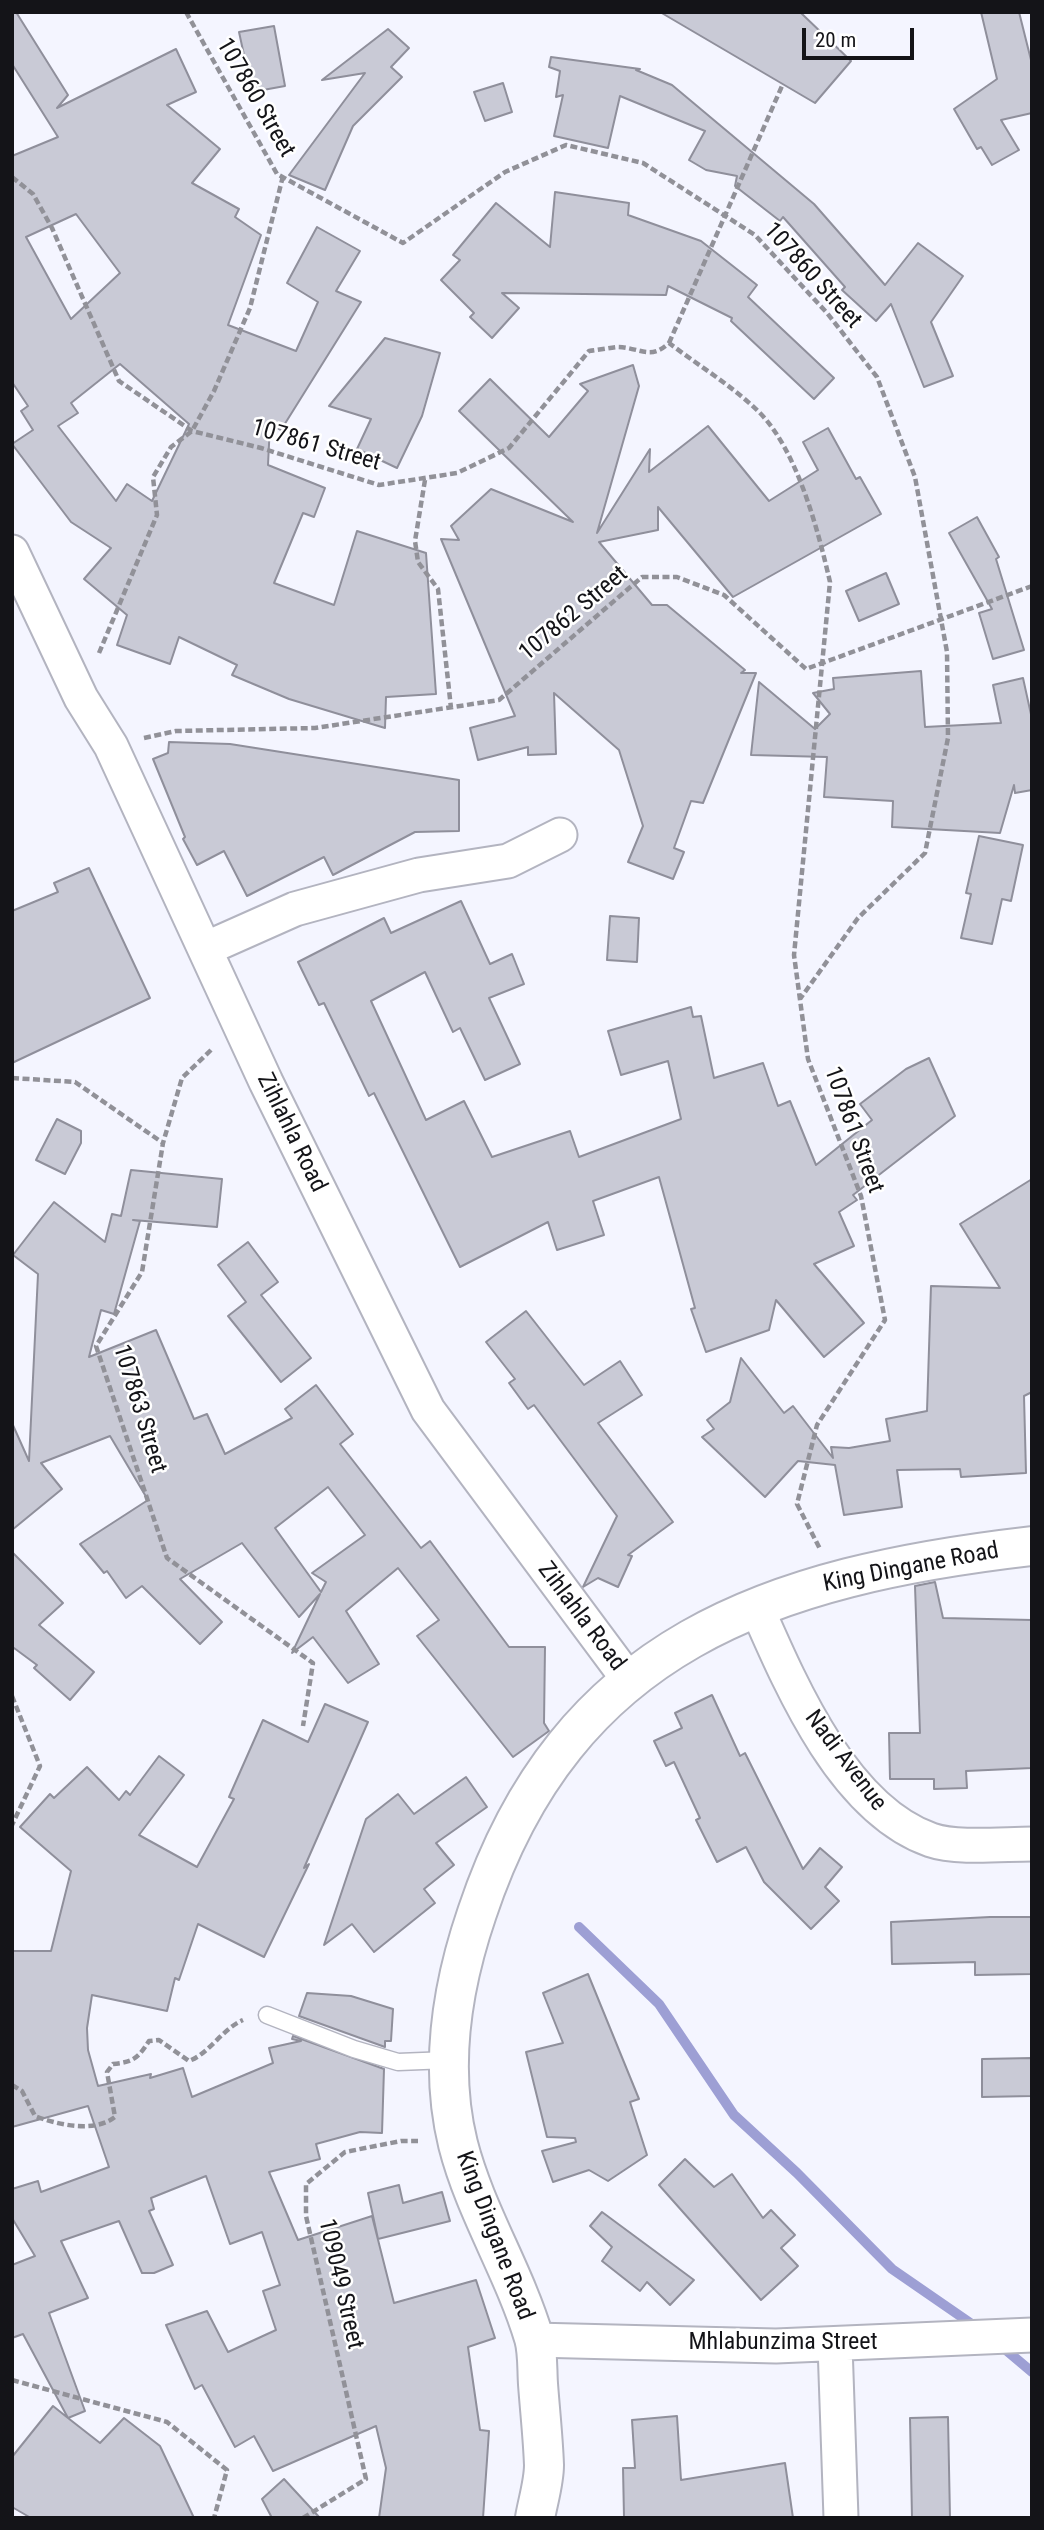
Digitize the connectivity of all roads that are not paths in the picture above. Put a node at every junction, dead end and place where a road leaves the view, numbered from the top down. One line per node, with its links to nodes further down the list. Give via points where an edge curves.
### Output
1 (12, 552): 3 (street, Zihlahla Road, via 81,698 111,746)
2 (560, 835): 3 (street, via 508,861 419,876 295,909)
3 (205, 949): 6 (street, Zihlahla Road, via 428,1410)
4 (1032, 1546): 5 (street, King Dingane Road, via 836,1579)
5 (756, 1606): 6 (street, King Dingane Road, via 695,1634); 7 (street, Nadi Avenue, via 790,1683 830,1749 866,1796 896,1825 933,1841)
6 (628, 1679): 9 (street, King Dingane Road, via 562,1747 519,1816 484,1891 458,1968)
7 (1032, 1844)
8 (267, 2015): 9 (lane, via 398,2062)
9 (448, 2060): 11 (street, King Dingane Road, via 457,2142)
10 (1032, 2335): 12 (street, Mhlabunzima Street)
11 (534, 2340): 12 (street, Mhlabunzima Street); 13 (street, King Dingane Road, via 544,2468)
12 (835, 2344): 14 (street)
13 (535, 2518)
14 (841, 2518)

